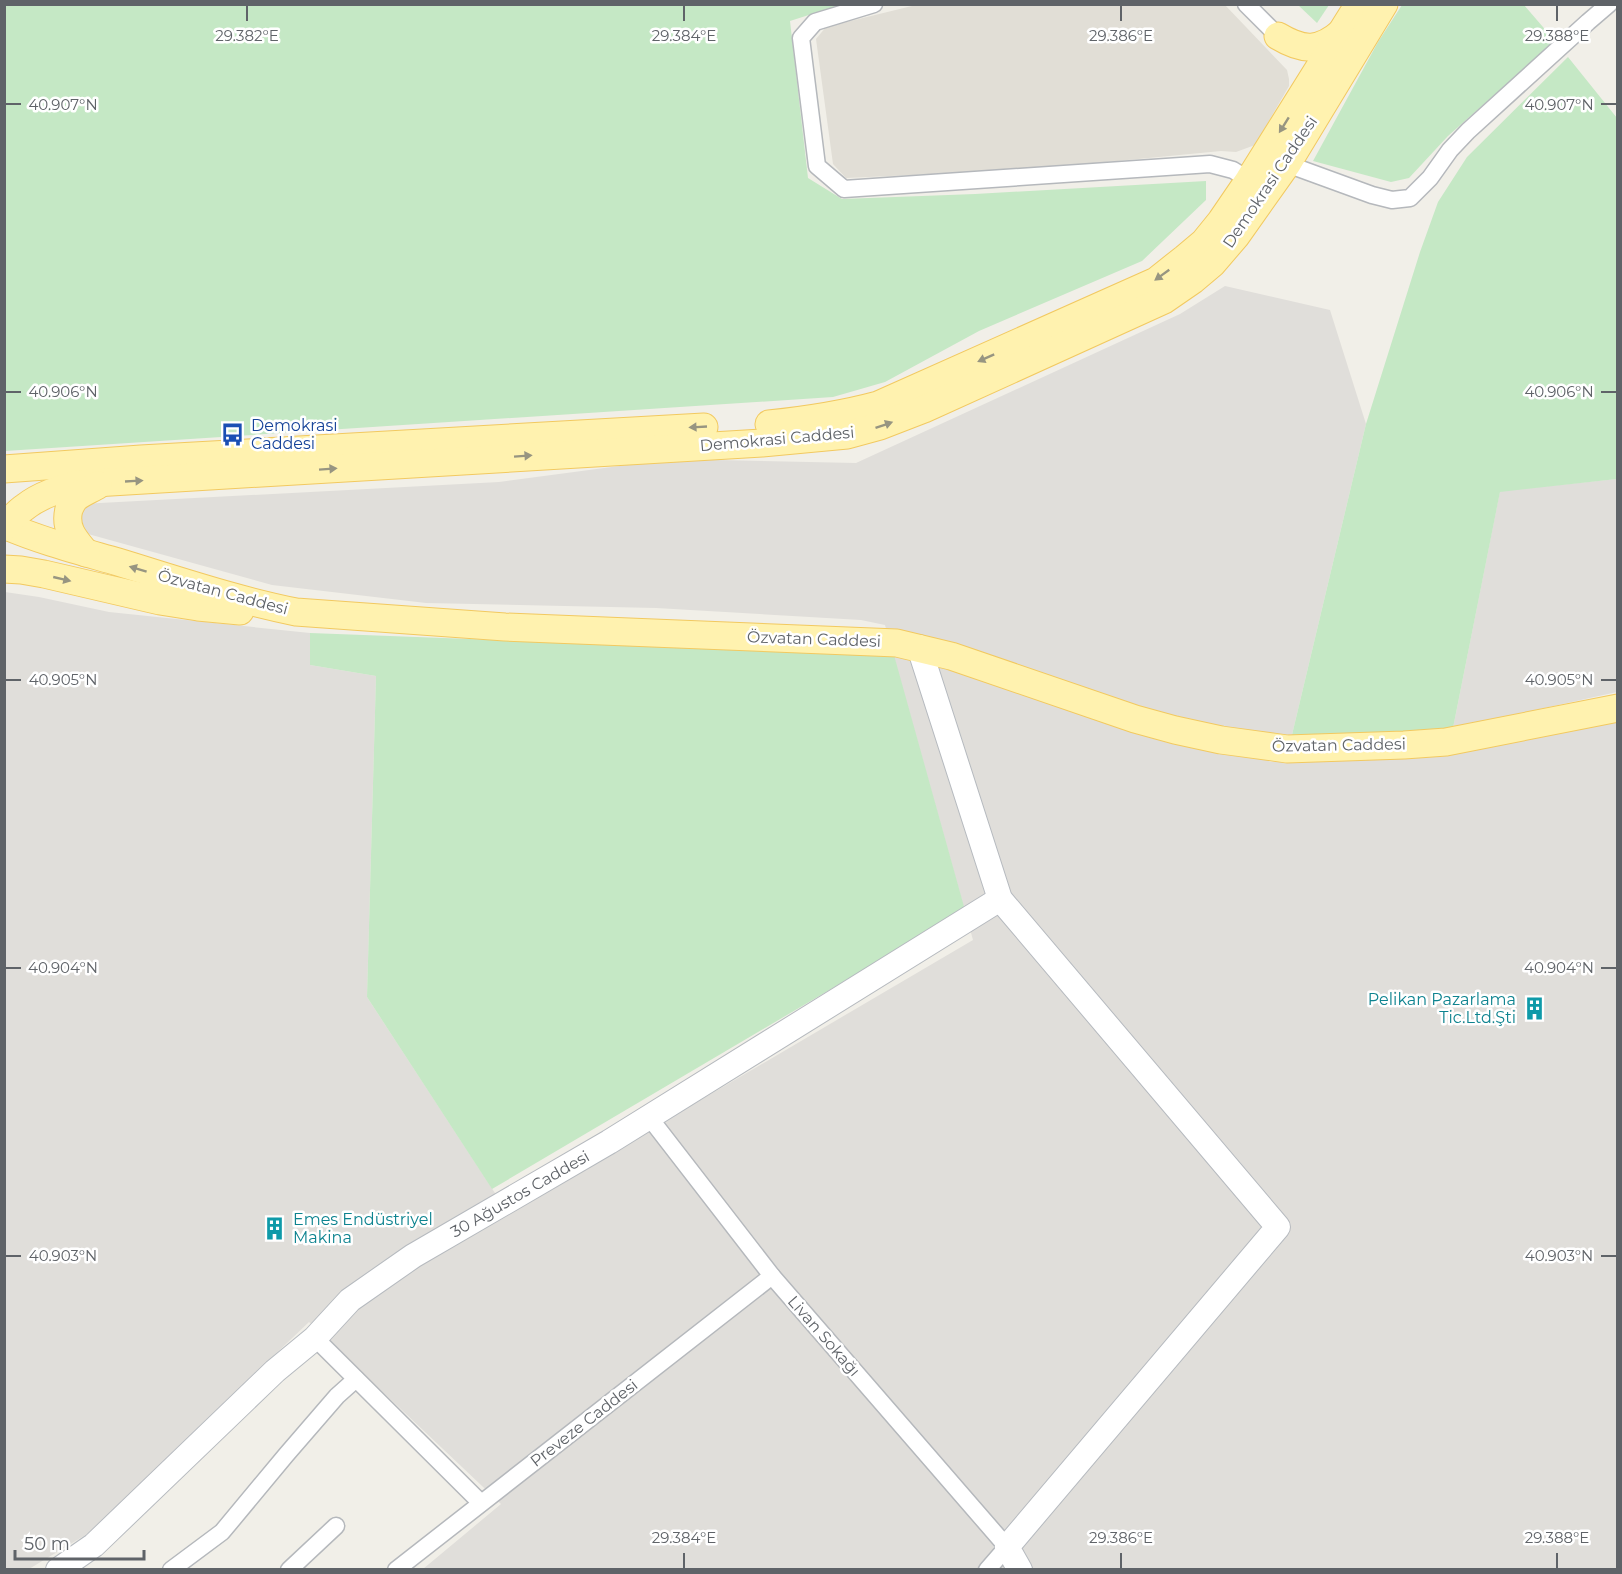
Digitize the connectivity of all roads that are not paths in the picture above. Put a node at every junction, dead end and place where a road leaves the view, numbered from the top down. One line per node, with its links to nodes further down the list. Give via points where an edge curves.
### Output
1 (874, 4): 10 (street, via 815,21 801,38 817,166 844,189 1210,164 1233,170)
2 (1246, 4): 7 (street)
3 (1359, 4): 6 (main road, Demokrasi Caddesi)
4 (1384, 4): 9 (main road, Demokrasi Caddesi)
5 (1609, 4): 9 (street, via 1468,131 1410,198 1392,200 1372,195)
6 (1342, 32): 7 (main road, via 1330,42 1312,47); 8 (main road, Demokrasi Caddesi)
7 (1278, 36): 8 (main road, via 1295,58)
8 (1304, 93): 10 (main road, Demokrasi Caddesi, one-way to 10)
9 (1287, 164): 12 (main road, Demokrasi Caddesi, one-way to 9, via 847,435 924,409 1164,300 1212,264)
10 (1249, 180): 11 (main road, Demokrasi Caddesi, one-way to 11, via 1204,242 1156,280 910,392 847,414 766,424)
11 (4, 469)
12 (103, 483): 13 (main road, Demokrasi Caddesi, via 78,484 55,491 23,508); 14 (main road, via 70,505 69,530)
13 (5, 526): 14 (main road, Özvatan Caddesi)
14 (86, 552): 16 (main road, Özvatan Caddesi, one-way to 14)
15 (4, 569): 16 (main road, one-way to 16, via 198,608)
16 (296, 612): 17 (main road, Özvatan Caddesi, via 516,627 869,641)
17 (919, 647): 18 (main road, Özvatan Caddesi, via 1135,719 1221,740 1287,748 1446,742); 19 (street)
18 (1617, 708)
19 (1000, 899): 20 (street, 30 Ağustos Caddesi); 26 (street, via 1278,1227)
20 (649, 1117): 21 (street, Livan Sokağı); 22 (street, 30 Ağustos Caddesi, via 413,1256 350,1300)
21 (772, 1276): 24 (street, Preveze Caddesi); 26 (street, Livan Sokağı)
22 (315, 1338): 23 (street); 27 (street, 30 Ağustos Caddesi, via 275,1371 94,1545)
23 (356, 1379): 24 (street); 28 (street, via 337,1396 222,1532)
24 (481, 1503): 30 (street, Preveze Caddesi)
25 (336, 1526): 29 (street)
26 (1007, 1547): 31 (street); 32 (street)
27 (58, 1569)
28 (171, 1569)
29 (289, 1569)
30 (396, 1569)
31 (987, 1569)
32 (1020, 1569)

